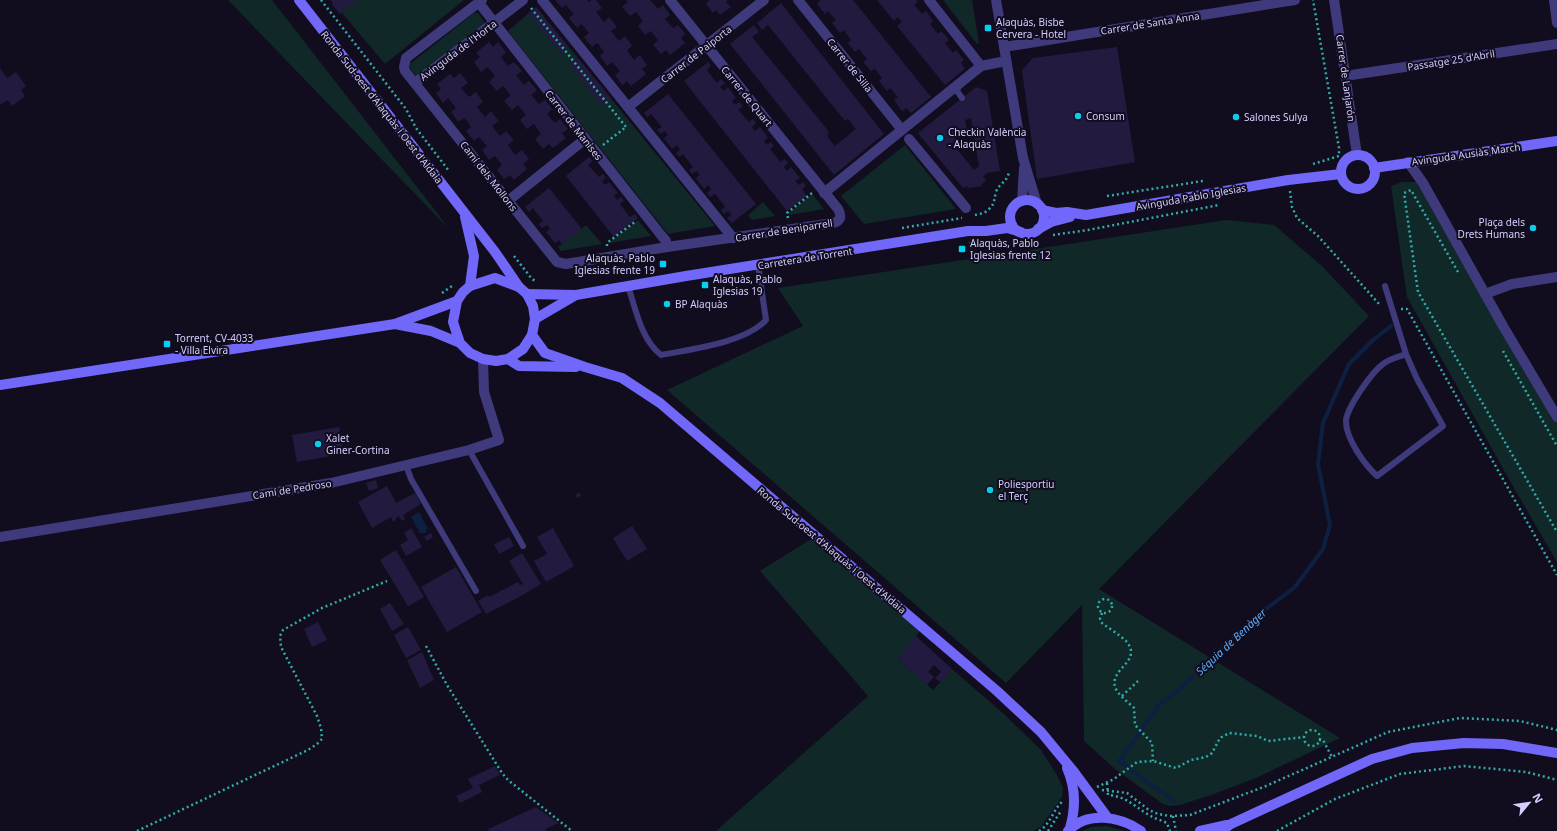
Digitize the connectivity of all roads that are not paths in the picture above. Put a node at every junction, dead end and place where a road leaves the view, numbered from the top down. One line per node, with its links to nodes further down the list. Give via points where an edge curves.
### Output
1 (299, 0): 39 (main road, Ronda Sud-oest d'Alaquàs i Oest d'Aldaia)
2 (542, 0): 24 (street)
3 (670, 0): 16 (street, Carrer de Quart)
4 (764, 0): 16 (street, Carrer de Paiporta)
5 (798, 0): 25 (street, Carrer de Silla)
6 (929, 0): 19 (street)
7 (996, 0): 17 (street)
8 (1295, 0): 17 (street, Carrer de Santa Anna)
9 (1334, 0): 20 (street, Carrer de Lanjarón)
10 (1554, 0): 14 (street)
11 (480, 1): 13 (street, Carrer de Manises); 22 (street, Avinguda de l'Horta, via 406,58 404,67)
12 (527, 4): 13 (street, Avinguda de l'Horta)
13 (494, 23): 22 (street, Avinguda de l'Horta); 26 (street, Carrer de Manises)
14 (1557, 23)
15 (1557, 44): 20 (street, Passatge 25 d'Abril)
16 (706, 46): 24 (street, Carrer de Paiporta); 34 (street, Carrer de Quart)
17 (1004, 47): 18 (street)
18 (1006, 62): 19 (street); 30 (street)
19 (981, 66): 21 (street)
20 (1345, 76): 29 (street, Carrer de Lanjarón)
21 (962, 81): 23 (lane, via 957,91); 25 (street)
22 (415, 83): 35 (street, Camí dels Mollons)
23 (962, 98)
24 (628, 107): 45 (street)
25 (902, 130): 34 (street)
26 (585, 139): 35 (street); 46 (street, Carrer de Manises, via 666,241)
27 (909, 139): 38 (street)
28 (1557, 141): 31 (main road, Avinguda Ausiàs March)
29 (1357, 155): 32 (main road, via 1368,158); 33 (main road, via 1345,161)
30 (1023, 158): 36 (street); 37 (street)
31 (1408, 162): 32 (main road, Avinguda Ausiàs March); 55 (street, via 1423,183)
32 (1374, 168): 33 (main road, via 1373,180 1361,189 1352,188 1345,183)
33 (1341, 174): 40 (main road, Avinguda Pablo Iglesias, via 1288,180)
34 (824, 193): 45 (street, Carrer de Beniparrell, via 840,214 841,218 837,222)
35 (509, 200): 47 (street, Camí dels Mollons, via 555,260)
36 (1022, 201): 37 (main road, via 1030,200); 41 (main road, via 1013,207)
37 (1039, 207): 40 (main road, Avinguda Pablo Iglesias, via 1056,213); 43 (main road, via 1044,218)
38 (968, 214)
39 (465, 215): 50 (main road, Ronda Sud-oest d'Alaquàs i Oest d'Aldaia, via 474,256); 53 (main road, Ronda Sud-oest d'Alaquàs i Oest d'Aldaia)
40 (1086, 215): 43 (main road, via 1051,222)
41 (1010, 217): 42 (main road, Carretera de Torrent); 44 (main road, via 1013,226)
42 (986, 231): 44 (main road, Carretera de Torrent, via 1007,228); 48 (main road, Carretera de Torrent, via 968,231)
43 (1036, 231): 44 (main road, via 1027,234)
44 (1021, 232)
45 (733, 238): 46 (street, Carrer de Beniparrell)
46 (667, 247): 47 (street, Carrer de Beniparrell)
47 (566, 264)
48 (758, 265): 51 (main road, Carretera de Torrent); 51 (lane, via 766,320 761,325 751,332 727,341 661,356 653,349 641,327)
49 (1557, 277): 55 (street, via 1512,284)
50 (470, 286): 53 (main road, via 495,278); 57 (main road)
51 (628, 286): 56 (main road, Carretera de Torrent)
52 (1385, 286): 62 (lane)
53 (519, 287): 54 (main road)
54 (527, 294): 56 (main road, Carretera de Torrent); 58 (main road, via 533,306)
55 (1486, 294): 67 (street)
56 (576, 295): 58 (main road, Carretera de Torrent)
57 (457, 301): 59 (main road); 61 (main road, via 453,322)
58 (535, 319): 60 (main road)
59 (395, 324): 61 (main road, via 431,331); 66 (main road)
60 (532, 335): 64 (main road, via 523,349); 65 (main road, Ronda Sud-oest d'Alaquàs i Oest d'Aldaia, via 545,353)
61 (460, 343): 63 (main road, via 470,353)
62 (1406, 354): 62 (lane, via 1384,363 1361,389 1346,420 1348,431 1365,465 1377,476 1443,426)
63 (483, 359): 64 (main road); 68 (street, Camí de Pedroso, via 484,392 499,440)
64 (508, 359): 65 (main road, Ronda Sud-oest d'Alaquàs i Oest d'Aldaia, via 519,366)
65 (585, 368): 74 (main road, Ronda Sud-oest d'Alaquàs i Oest d'Aldaia, via 622,378 660,403 997,691 1041,732)
66 (0, 385)
67 (1557, 417)
68 (469, 450): 69 (street, Camí de Pedroso); 71 (lane)
69 (406, 465): 70 (street, Camí de Pedroso, via 331,483); 72 (lane, via 411,479)
70 (0, 537)
71 (523, 546)
72 (476, 591)
73 (1557, 753): 76 (main road, via 1503,744 1464,743 1412,748 1372,759)
74 (1062, 758): 75 (main road, Ronda Sud-oest d'Alaquàs i Oest d'Aldaia); 77 (main road, Ronda Sud-oest d'Alaquàs i Oest d'Aldaia, via 1070,774 1074,794 1074,814)
75 (1107, 817): 77 (main road, via 1088,820); 78 (main road, via 1122,820)
76 (1231, 824): 79 (main road); 80 (main road)
77 (1069, 830)
78 (1141, 831)
79 (1200, 831)
80 (1221, 831)

